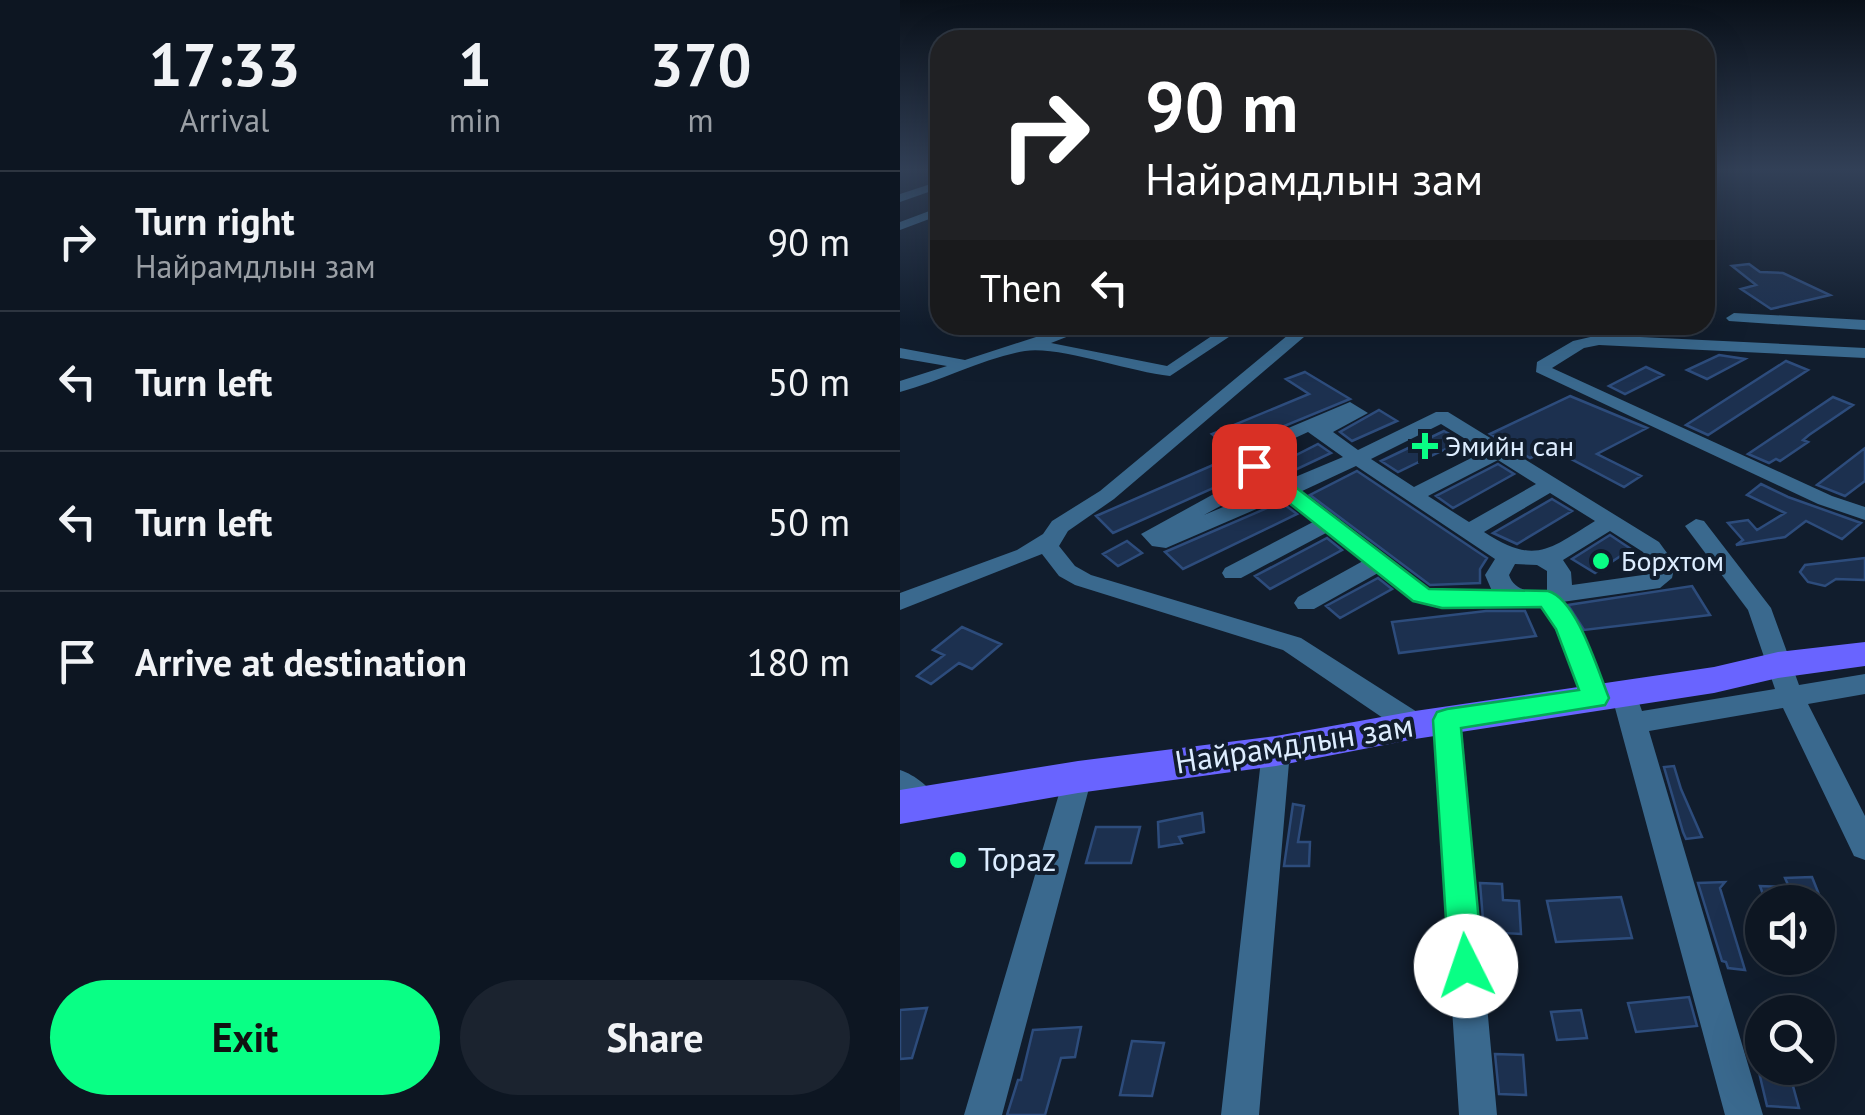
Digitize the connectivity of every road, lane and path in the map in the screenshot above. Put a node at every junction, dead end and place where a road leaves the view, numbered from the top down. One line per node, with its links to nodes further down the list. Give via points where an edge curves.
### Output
1 (1734, 318): 2 (street)
2 (1865, 325)
3 (1060, 335): 6 (street)
4 (1224, 335): 6 (street, via 1170,371)
5 (1298, 335): 22 (street)
6 (1028, 346): 9 (street)
7 (900, 353): 9 (street, via 955,363)
8 (1865, 353): 17 (street, via 1600,340 1579,344 1543,366)
9 (988, 360): 10 (street)
10 (900, 388)
11 (1498, 452): 12 (street, via 1442,416); 14 (street); 16 (street)
12 (1357, 458): 13 (street, via 1318,430 1253,450); 15 (street); 16 (street)
13 (1252, 474): 15 (street); 15 (street, via 1152,534 1166,541)
14 (1550, 484): 18 (street); 21 (street)
15 (1281, 491): 19 (street)
16 (1414, 495): 21 (street)
17 (1865, 514)
18 (1610, 522): 24 (street); 27 (street, via 1661,556 1660,578)
19 (1328, 524): 25 (street); 26 (street)
20 (1696, 526): 32 (street, via 1759,608)
21 (1470, 531): 23 (street)
22 (1051, 539): 29 (street); 35 (street, via 1056,560 1084,580 1292,644)
23 (1508, 556): 24 (street); 28 (street, via 1498,580)
24 (1547, 560): 27 (street, via 1563,578)
25 (1378, 563): 28 (street, via 1430,598); 30 (street)
26 (1233, 572)
27 (1553, 596): 28 (street); 34 (street)
28 (1518, 598)
29 (900, 602)
30 (1306, 602)
31 (1865, 654): 32 (main road, Найрамдлын зам)
32 (1785, 681): 33 (street); 34 (main road, Найрамдлын зам); 39 (street)
33 (1865, 684)
34 (1617, 705): 35 (main road, Найрамдлын зам); 43 (street)
35 (1431, 722): 36 (main road, Найрамдлын зам); 42 (street)
36 (1276, 751): 37 (main road, Найрамдлын зам); 41 (street)
37 (1078, 777): 38 (main road, Найрамдлын зам); 40 (street)
38 (908, 797)
39 (1865, 846)
40 (983, 1115)
41 (1240, 1115)
42 (1478, 1115)
43 (1744, 1115)

